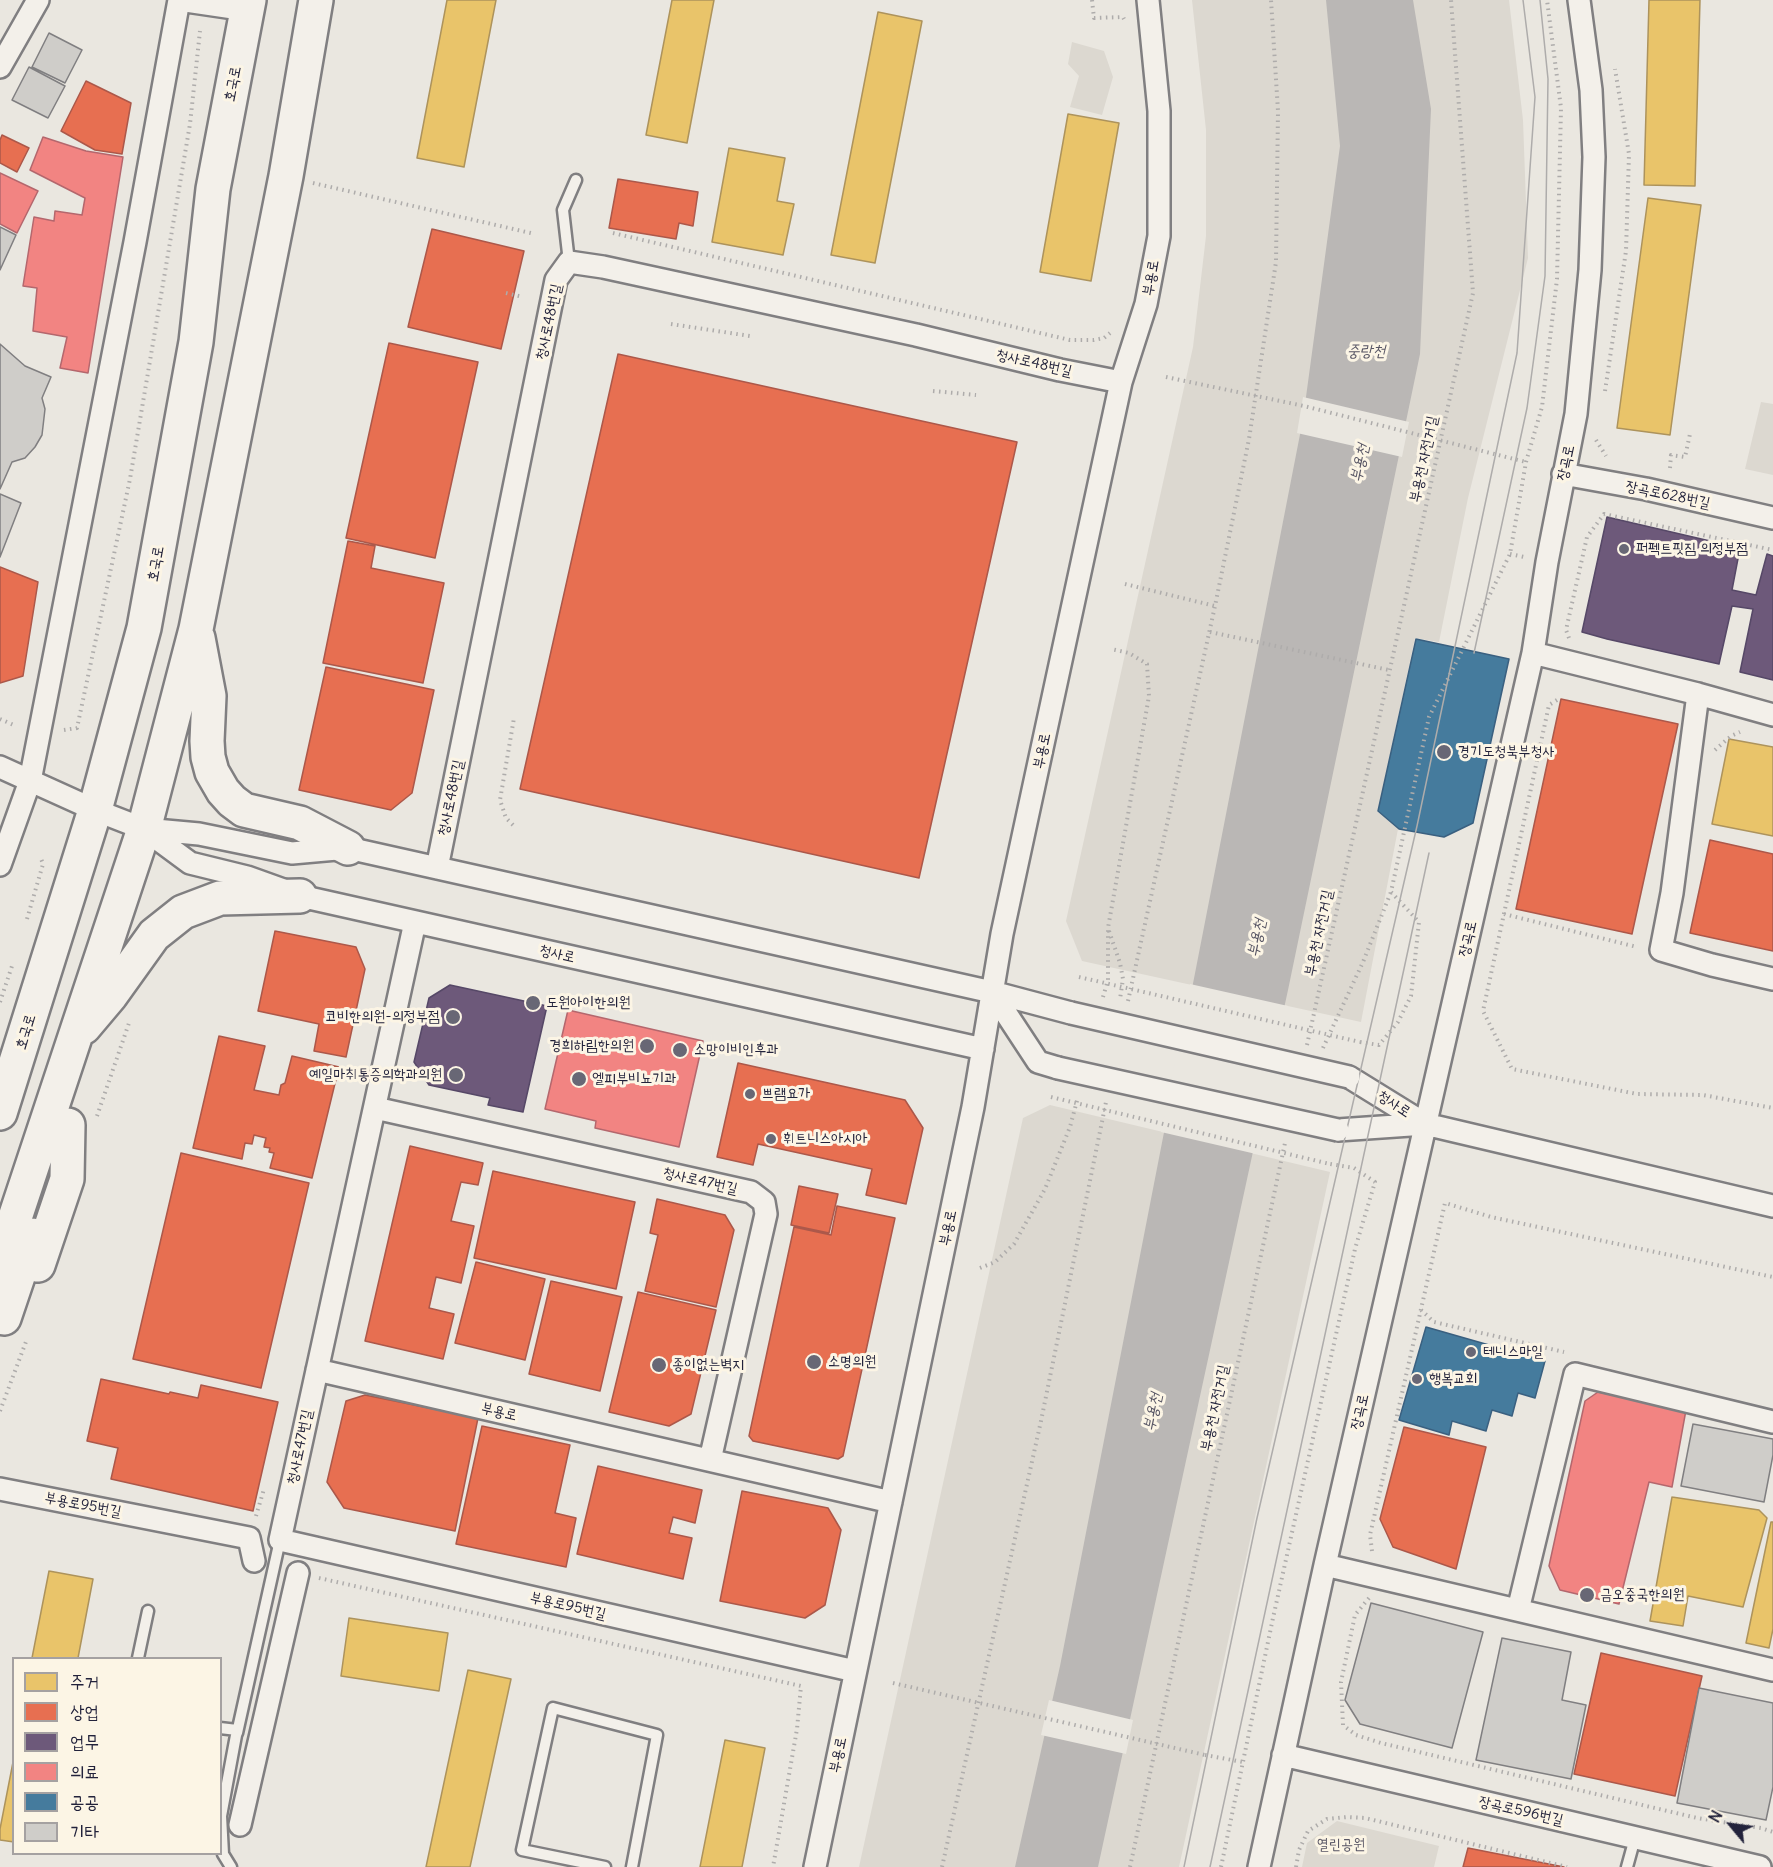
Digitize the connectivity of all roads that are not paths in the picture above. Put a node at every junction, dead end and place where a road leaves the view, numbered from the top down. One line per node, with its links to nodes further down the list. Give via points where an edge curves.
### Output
1 (38, 0): 7 (street)
2 (179, 0): 6 (street); 18 (street)
3 (316, 0): 13 (main road, via 286,176)
4 (1148, 0): 10 (street, 부용로, via 1158,111 1159,236 1146,304)
5 (1579, 0): 11 (street, 장곡로, via 1591,90 1594,157 1590,270 1576,414)
6 (248, 5): 19 (main road, 호국로, via 213,189 196,342 144,628)
7 (1, 65)
8 (576, 180): 9 (lane, via 563,210)
9 (569, 262): 10 (street, 청사로48번길); 23 (street, 청사로48번길, via 556,280)
10 (1121, 382): 27 (street, 부용로)
11 (1563, 474): 12 (street, 장곡로628번길); 14 (street, 장곡로)
12 (1773, 518)
13 (196, 629): 20 (main road); 21 (main road, via 209,696 208,757 223,791 244,810 300,823)
14 (1533, 653): 15 (street); 33 (street, 장곡로)
15 (1698, 694): 16 (street); 26 (street, via 1661,950)
16 (1773, 716)
17 (0, 767): 18 (street, 청사로)
18 (30, 781): 19 (street, 청사로); 22 (street)
19 (95, 810): 20 (street, 청사로); 32 (main road, 호국로)
20 (144, 829): 21 (street, 청사로, via 199,834 292,853); 24 (street, 청사로, via 190,863); 29 (main road)
21 (348, 848): 23 (street, 청사로)
22 (0, 864)
23 (437, 868): 27 (street, 청사로)
24 (300, 896): 25 (street, 청사로); 28 (main road, via 220,898 183,912 154,935)
25 (415, 922): 30 (street, 청사로); 31 (street, 청사로47번길)
26 (1773, 979)
27 (992, 992): 30 (street, 부용로); 33 (street, 청사로, bridge, via 1349,1077); 33 (street, 청사로, bridge, via 1038,1062 1338,1130)
28 (122, 1005): 29 (main road); 36 (main road, via 27,1296)
29 (73, 1040): 35 (main road)
30 (983, 1049): 41 (street, 부용로)
31 (375, 1108): 37 (street, 청사로47번길); 39 (street, 청사로47번길, via 751,1192 764,1202 766,1214)
32 (0, 1113)
33 (1425, 1124): 34 (street); 44 (street, 장곡로)
34 (1773, 1206)
35 (0, 1263)
36 (2, 1324)
37 (317, 1370): 39 (street, 부용로); 42 (street, 청사로47번길)
38 (1773, 1422): 46 (street, via 1575,1374)
39 (710, 1461): 41 (street, 부용로)
40 (0, 1489): 43 (street, 부용로95번길, via 249,1538)
41 (891, 1502): 50 (street, 부용로)
42 (280, 1540): 50 (street, 부용로95번길); 52 (lane)
43 (254, 1561)
44 (1325, 1565): 46 (street); 53 (street, 장곡로)
45 (298, 1573): 55 (street)
46 (1518, 1610): 49 (street)
47 (148, 1611): 48 (lane)
48 (138, 1657)
49 (1773, 1670)
50 (855, 1671): 61 (street, 부용로)
51 (222, 1728): 52 (lane)
52 (237, 1733): 54 (lane)
53 (1283, 1755): 57 (street, 장곡로596번길); 62 (street, 장곡로)
54 (222, 1811)
55 (240, 1825)
56 (222, 1835): 58 (lane, via 223,1854)
57 (1635, 1838): 63 (lane); 64 (street, 장곡로596번길)
58 (231, 1867)
59 (605, 1867): 60 (lane, via 522,1850 553,1708 657,1735)
60 (632, 1867)
61 (815, 1867)
62 (1259, 1867)
63 (1627, 1867)
64 (1760, 1867)

